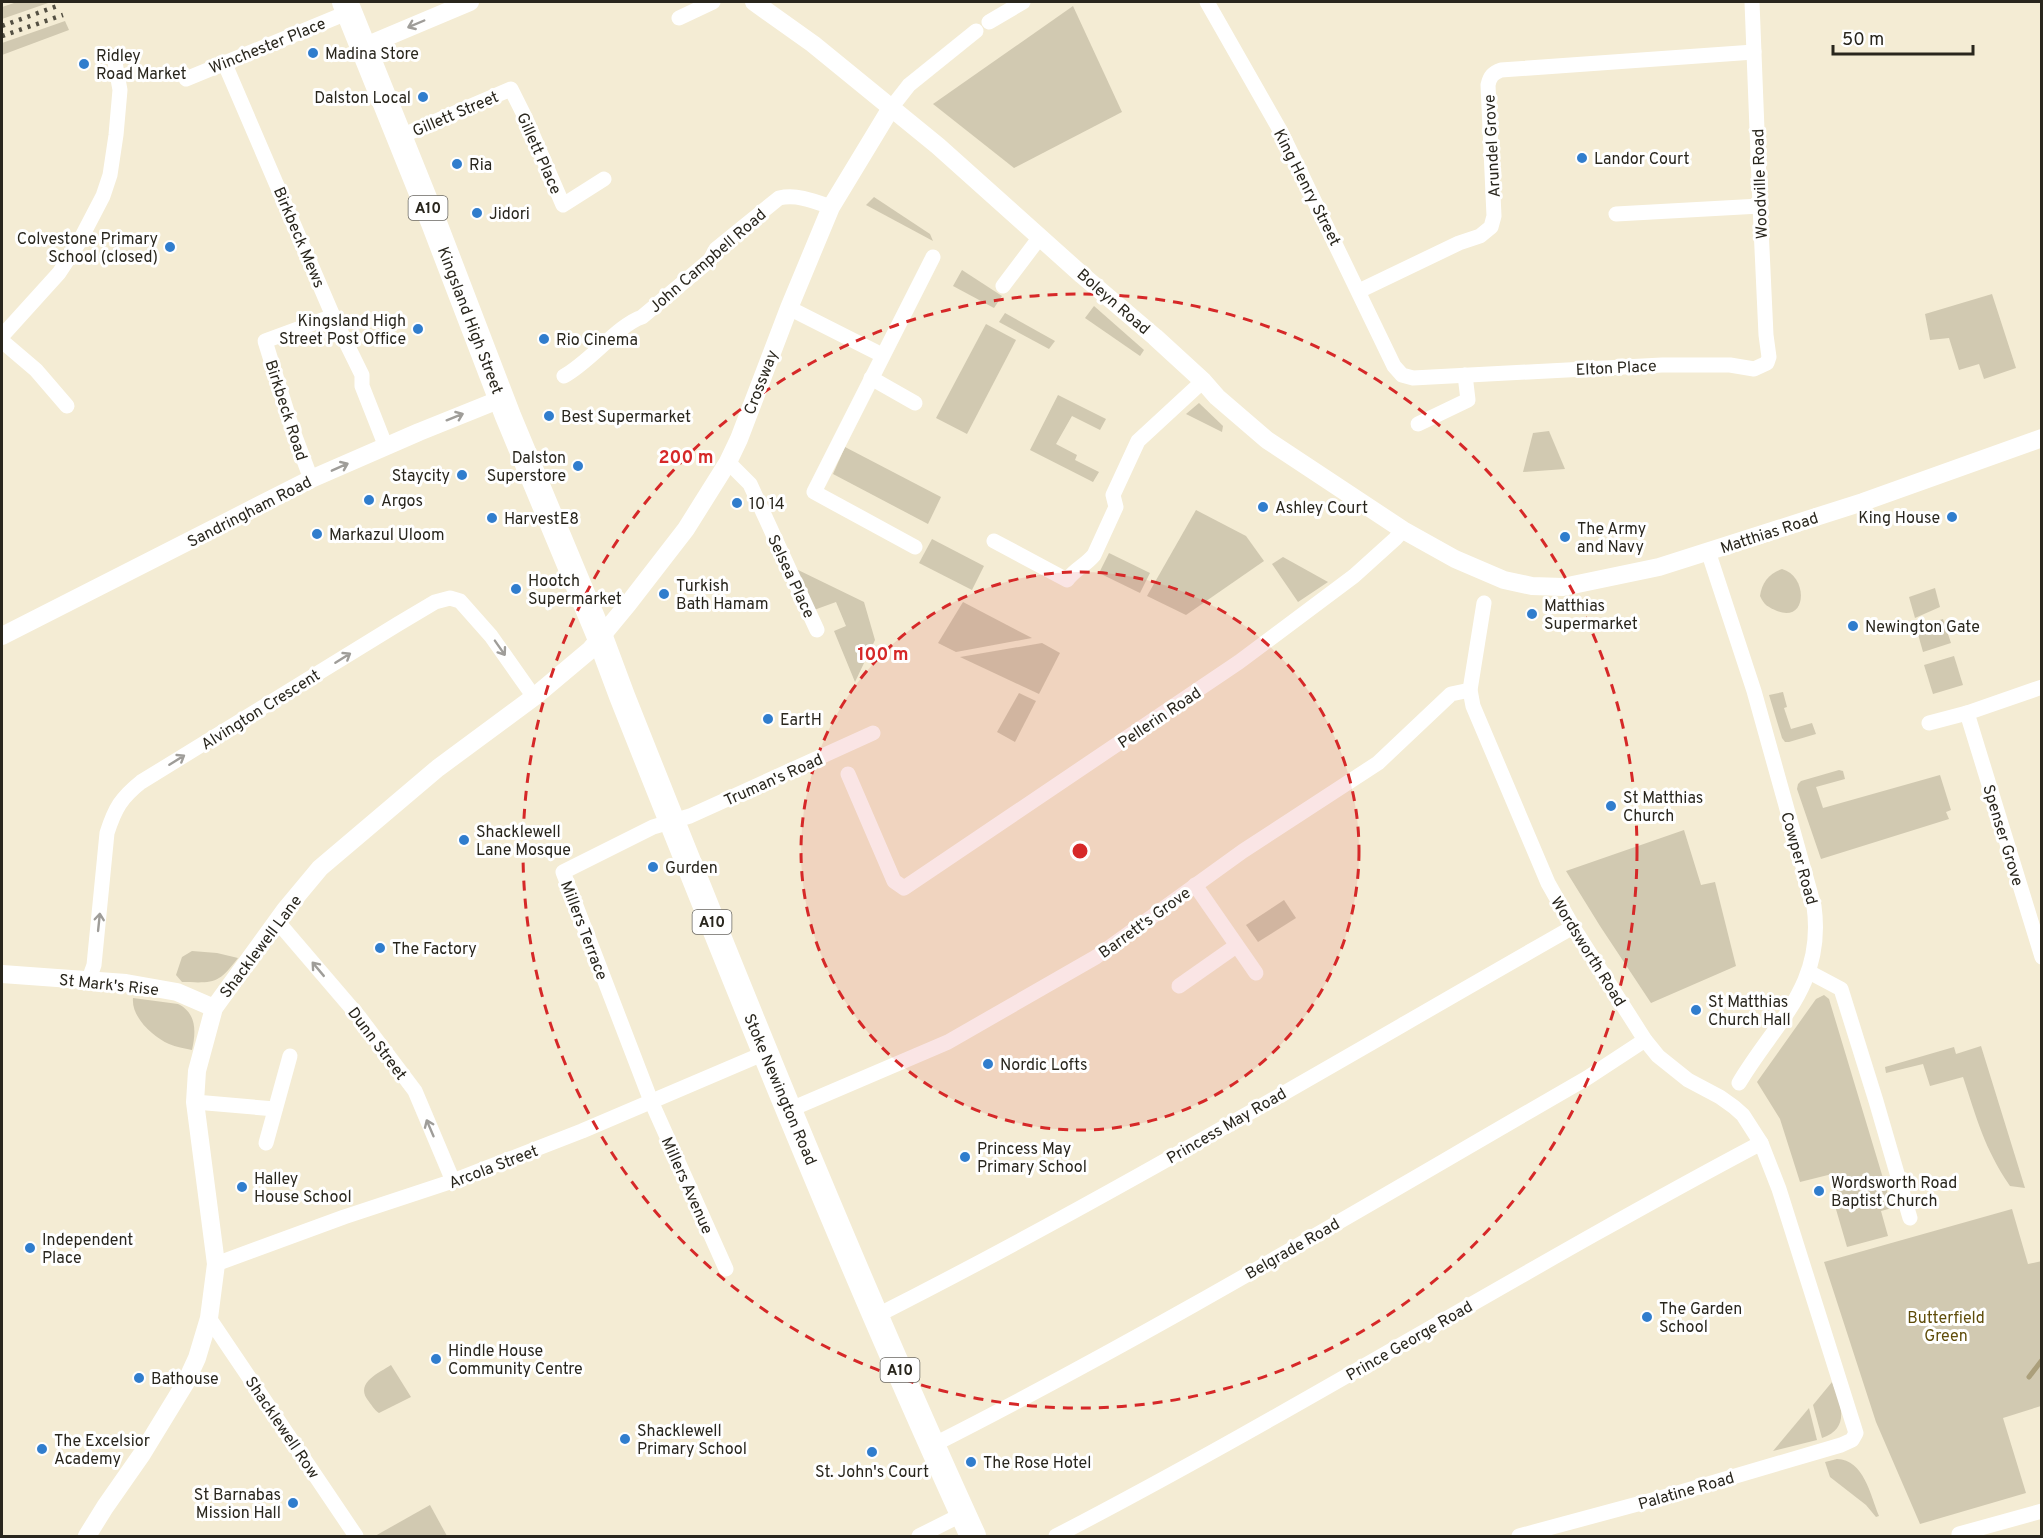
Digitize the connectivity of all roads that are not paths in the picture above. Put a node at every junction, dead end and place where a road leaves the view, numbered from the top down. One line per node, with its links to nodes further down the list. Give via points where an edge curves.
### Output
1 (470, 2): 9 (street, one-way to 9)
2 (713, 2): 8 (street)
3 (754, 2): 15 (street, Boleyn Road)
4 (1023, 2): 15 (street, via 983,27 909,85)
5 (1207, 2): 24 (street, King Henry Street, via 1268,108)
6 (1752, 2): 10 (street, Woodville Road)
7 (347, 7): 9 (highway, Kingsland High Street / A10); 12 (street, Winchester Place)
8 (679, 18)
9 (363, 47): 16 (highway, Kingsland High Street / A10)
10 (1754, 52): 18 (street, Woodville Road); 24 (street, Arundel Grove, via 1495,72 1488,85 1494,216 1491,227 1480,236)
11 (114, 57): 27 (street, via 120,90 117,135 103,196 59,273)
12 (224, 62): 13 (street, Winchester Place); 26 (street, Birkbeck Mews)
13 (186, 79)
14 (511, 89): 16 (street, Gillett Street); 17 (street, Gillett Place, via 563,205)
15 (891, 108): 19 (street, Crossway); 21 (street, Boleyn Road)
16 (399, 136): 35 (highway, Kingsland High Street / A10)
17 (604, 179)
18 (1760, 206): 20 (street); 29 (street, Woodville Road, via 1769,357)
19 (831, 207): 25 (street, Crossway); 32 (street, John Campbell Road, via 789,196 779,198 642,317 632,320)
20 (1616, 214)
21 (1040, 237): 23 (street); 34 (street, Boleyn Road)
22 (933, 257): 28 (street)
23 (1003, 286)
24 (1359, 291): 30 (street, King Henry Street, via 1394,366)
25 (789, 308): 28 (street); 41 (street, Crossway)
26 (333, 316): 40 (street, Birkbeck Mews, via 362,375 362,386); 42 (street, Birkbeck Road, via 265,341)
27 (2, 338): 37 (street)
28 (882, 355): 33 (street)
29 (1765, 365): 31 (street, Elton Place, via 1754,369 1662,365)
30 (1402, 375): 31 (street, Elton Place)
31 (1465, 375): 38 (street, via 1468,400)
32 (564, 376)
33 (871, 378): 36 (street); 45 (street, via 814,492)
34 (1203, 381): 43 (street, Boleyn Road, via 1267,440); 44 (street, via 1138,441 1113,495 1116,507 1094,555 1067,579)
35 (501, 399): 40 (street, Sandringham Road, one-way to 35); 51 (highway, Kingsland High Street / A10)
36 (915, 403)
37 (67, 406)
38 (1418, 424)
39 (2042, 438): 46 (street, Matthias Road, via 1869,500)
40 (386, 447): 42 (street, Sandringham Road, one-way to 40)
41 (728, 462): 49 (street, Selsea Place, via 750,484); 51 (street, Crossway, via 686,529)
42 (307, 482): 50 (street, Sandringham Road)
43 (1403, 530): 47 (street, Boleyn Road); 58 (street, Pellerin Road, via 1354,576 1239,662 904,888 894,881)
44 (994, 541)
45 (915, 547)
46 (1708, 551): 47 (street, Matthias Road, via 1650,569 1563,587 1532,586); 65 (street, Cowper Road, via 1753,686 1815,906 1816,939)
47 (1490, 574)
48 (1484, 603): 53 (street, Wordsworth Road)
49 (817, 630)
50 (2, 636)
51 (600, 637): 54 (street, Shacklewell Lane); 59 (highway, Stoke Newington Road / A10)
52 (2042, 687): 55 (street)
53 (1470, 690): 60 (street, Barrett's Grove, via 1450,694 1378,763); 62 (street, Wordsworth Road, via 1473,706 1533,849)
54 (534, 697): 61 (street, Shacklewell Lane, via 438,768 329,860); 68 (street, Alvington Crescent, one-way to 54, via 94,965 107,833 124,796 141,782 398,624 435,602 450,598 460,601 491,636)
55 (1967, 713): 56 (street); 64 (street, Spenser Grove)
56 (1929, 723)
57 (873, 733): 58 (street, Truman's Road)
58 (843, 762): 59 (street, Truman's Road)
59 (672, 822): 72 (highway, Stoke Newington Road / A10); 75 (street, Millers Terrace, via 653,827 563,872)
60 (1195, 885): 63 (street); 78 (street, Barrett's Grove, via 1096,957 948,1042)
61 (277, 921): 70 (street, Shacklewell Lane); 81 (street, Dunn Street, one-way to 61, via 415,1092 360,1018)
62 (1573, 927): 71 (street, Wordsworth Road); 86 (street, Princess May Road, via 1095,1200)
63 (1236, 946): 66 (street); 69 (street)
64 (2041, 952)
65 (1809, 972): 74 (street, Cowper Road, via 1798,998); 82 (street, via 1841,989)
66 (1256, 973)
67 (2, 974): 68 (street, St Mark's Rise)
68 (89, 979): 70 (street, St Mark's Rise, via 177,992)
69 (1179, 986)
70 (214, 1008): 76 (street, Shacklewell Lane, via 197,1071)
71 (1645, 1040): 80 (street, Wordsworth Road, via 1688,1080 1734,1107); 88 (street, Belgrade Road, via 1587,1078 1183,1311)
72 (765, 1053): 75 (street, Arcola Street); 78 (highway, Stoke Newington Road / A10)
73 (290, 1056): 77 (street)
74 (1739, 1083)
75 (651, 1101): 81 (street, Arcola Street); 85 (street, Millers Avenue)
76 (195, 1102): 77 (street); 84 (street, Shacklewell Lane)
77 (274, 1109): 79 (street)
78 (789, 1110): 86 (highway, Stoke Newington Road / A10)
79 (266, 1143)
80 (1761, 1143): 83 (street, Wordsworth Road); 95 (street, Prince George Road)
81 (453, 1181): 84 (street, Arcola Street)
82 (1910, 1218)
83 (1797, 1250): 96 (street, Palatine Road, via 1853,1433 1841,1445)
84 (216, 1264): 87 (street, Shacklewell Lane)
85 (726, 1269)
86 (876, 1316): 88 (highway, Stoke Newington Road / A10)
87 (209, 1318): 92 (street, Shacklewell Lane, via 186,1383); 93 (street, Shacklewell Row)
88 (933, 1445): 90 (highway, Stoke Newington Road / A10)
89 (2042, 1511): 91 (street)
90 (968, 1525): 94 (street)
91 (1959, 1534)
92 (87, 1536)
93 (356, 1536)
94 (919, 1536)
95 (1056, 1536)
96 (1519, 1536)

